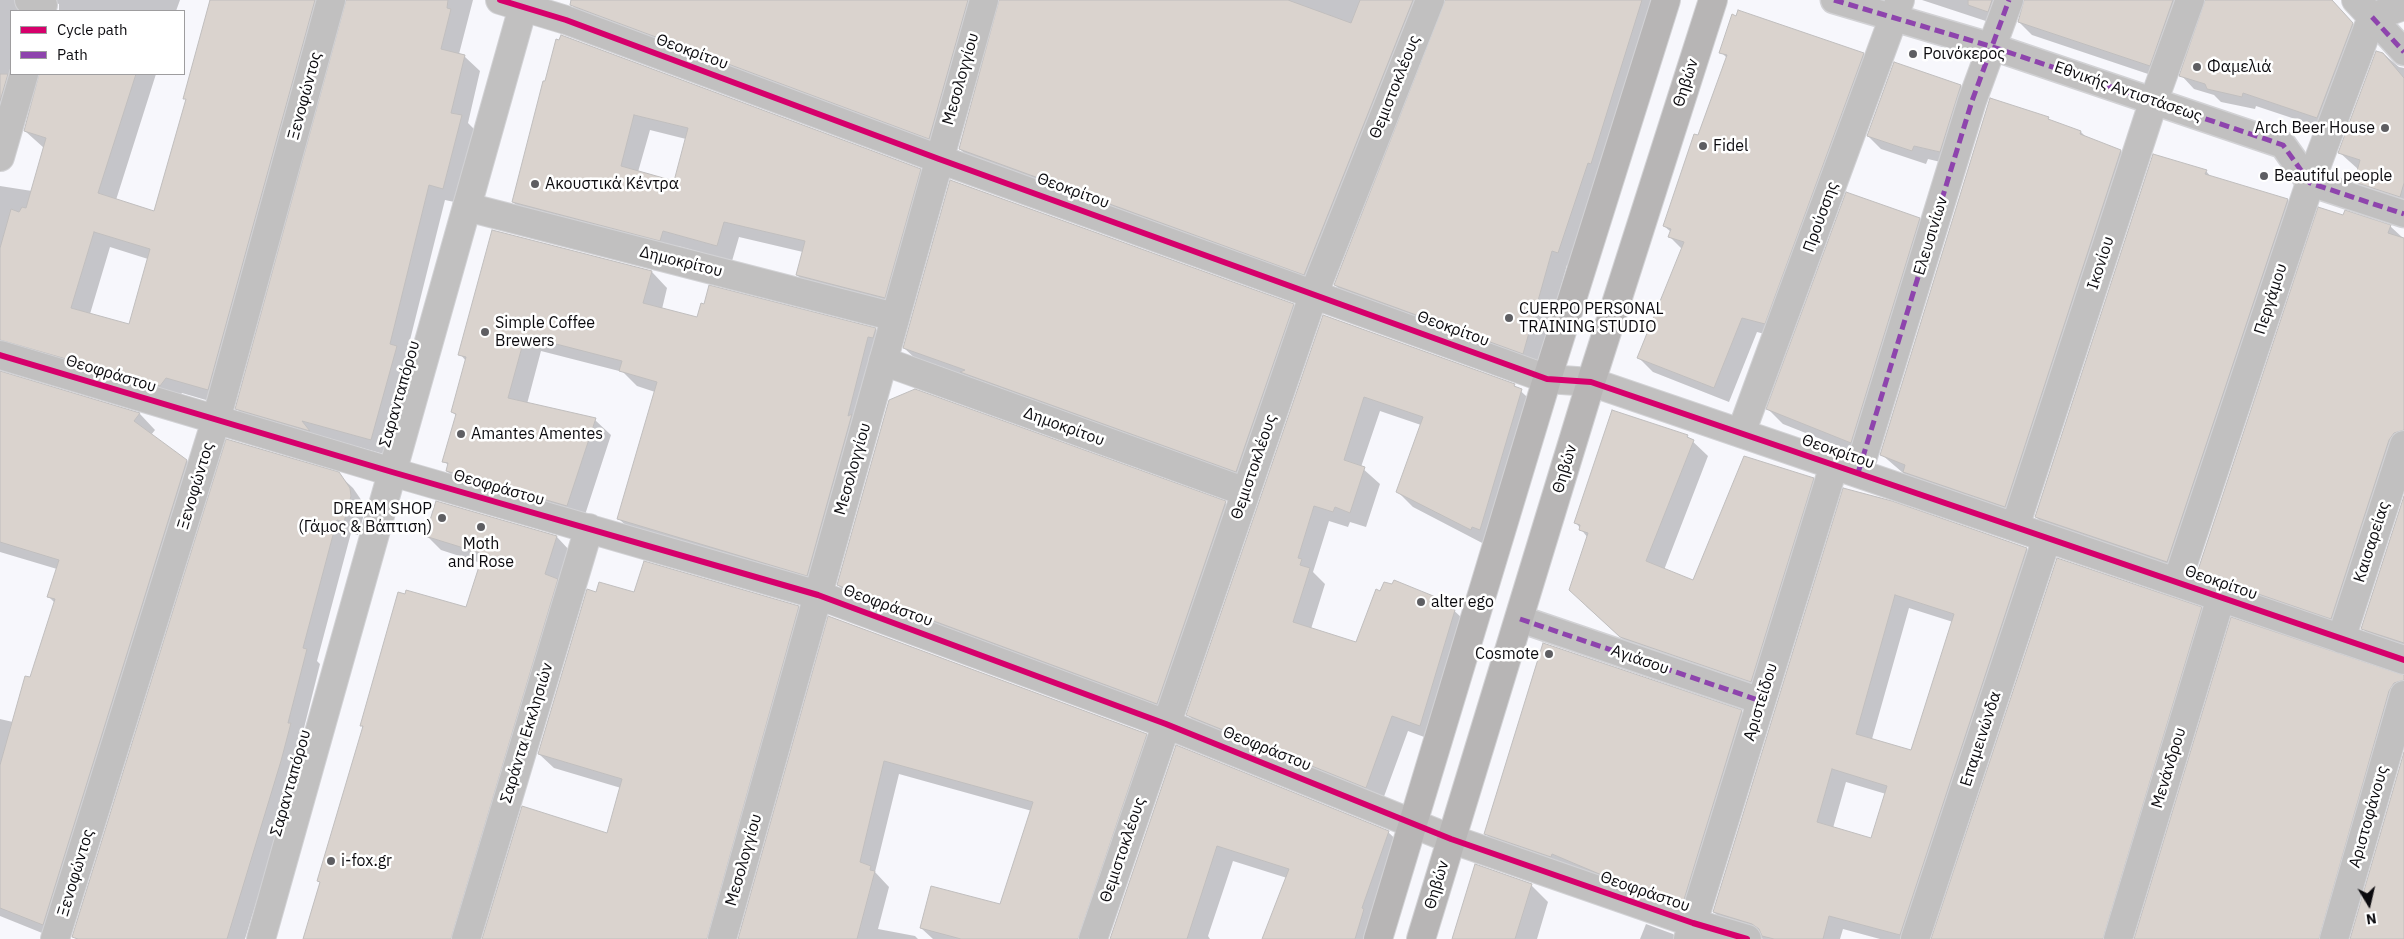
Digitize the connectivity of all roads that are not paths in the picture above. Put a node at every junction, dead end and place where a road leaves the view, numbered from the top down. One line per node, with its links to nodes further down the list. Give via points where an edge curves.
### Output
1 (331, 0): 28 (street, Ξενοφώντος)
2 (984, 0): 18 (street, Μεσολογγίου)
3 (1430, 0): 22 (street, Θεμιστοκλέους)
4 (1666, 0): 26 (main road)
5 (1713, 0): 27 (main road, Θηβών)
6 (1834, 0): 11 (street, Εθνικής Αντιστάσεως)
7 (2009, 0): 13 (street, Ελευσινίων)
8 (2190, 0): 16 (street, Ικονίου)
9 (516, 2): 18 (street, Θεοκρίτου); 20 (street, Σαρανταπόρου)
10 (2404, 6): 12 (street)
11 (1897, 8): 13 (street, Εθνικής Αντιστάσεως); 29 (street, Προύσσης)
12 (2364, 9): 14 (street); 19 (street, Περγάμου)
13 (1993, 46): 16 (street, Εθνικής Αντιστάσεως); 31 (street, Ελευσινίων)
14 (2404, 52)
15 (24, 75): 17 (street)
16 (2154, 100): 19 (street, Εθνικής Αντιστάσεως, via 2283,145); 34 (street, Ικονίου)
17 (0, 157)
18 (939, 159): 22 (street, Θεοκρίτου); 23 (street, Μεσολογγίου)
19 (2310, 183): 21 (street); 37 (street, Περγάμου)
20 (467, 207): 23 (street, Δημοκρίτου); 32 (street, Σαρανταπόρου)
21 (2404, 214)
22 (1314, 293): 26 (street, Θεοκρίτου); 33 (street, Θεμιστοκλέους)
23 (895, 317): 25 (street, Μεσολογγίου)
24 (0, 355): 28 (street, Θεοφράστου)
25 (883, 361): 33 (street, Δημοκρίτου); 38 (street, Μεσολογγίου)
26 (1547, 379): 27 (street, Θεοκρίτου); 46 (main road)
27 (1591, 382): 29 (street, Θεοκρίτου); 40 (main road, Θηβών)
28 (216, 420): 32 (street, Θεοφράστου); 49 (street, Ξενοφώντος)
29 (1741, 433): 31 (street, Θεοκρίτου)
30 (2404, 445): 41 (street, Καισαρείας)
31 (1846, 469): 34 (street, Θεοκρίτου); 44 (street, Αριστείδου)
32 (392, 472): 35 (street, Θεοφράστου); 50 (street, Σαρανταπόρου)
33 (1246, 492): 45 (street, Θεμιστοκλέους)
34 (2015, 527): 36 (street, Θεοκρίτου)
35 (588, 528): 38 (street, Θεοφράστου); 51 (street, Σαράντα Εκκλησιών)
36 (2047, 538): 37 (street, Θεοκρίτου); 57 (street, Επαμεινώνδα)
37 (2177, 582): 39 (street, Θεοκρίτου)
38 (818, 595): 45 (street, Θεοφράστου); 52 (street, Μεσολογγίου)
39 (2221, 597): 41 (street, Θεοκρίτου); 58 (street, Μενάνδρου)
40 (1520, 619): 44 (street, Αγιάσου); 47 (main road, Θηβών)
41 (2341, 638): 42 (street, Θεοκρίτου)
42 (2404, 660)
43 (2404, 695): 59 (street, Αριστοφάνους)
44 (1761, 701): 48 (street, Αριστείδου)
45 (1166, 724): 46 (street, Θεοφράστου); 53 (street, Θεμιστοκλέους)
46 (1413, 823): 47 (street, Θεοφράστου); 54 (main road)
47 (1451, 839): 48 (street, Θεοφράστου); 55 (main road, Θηβών)
48 (1690, 931): 56 (street, Θεοφράστου)
49 (55, 939)
50 (262, 939)
51 (466, 939)
52 (722, 939)
53 (1093, 939)
54 (1378, 939)
55 (1421, 939)
56 (1747, 939)
57 (1915, 939)
58 (2118, 939)
59 (2334, 939)

